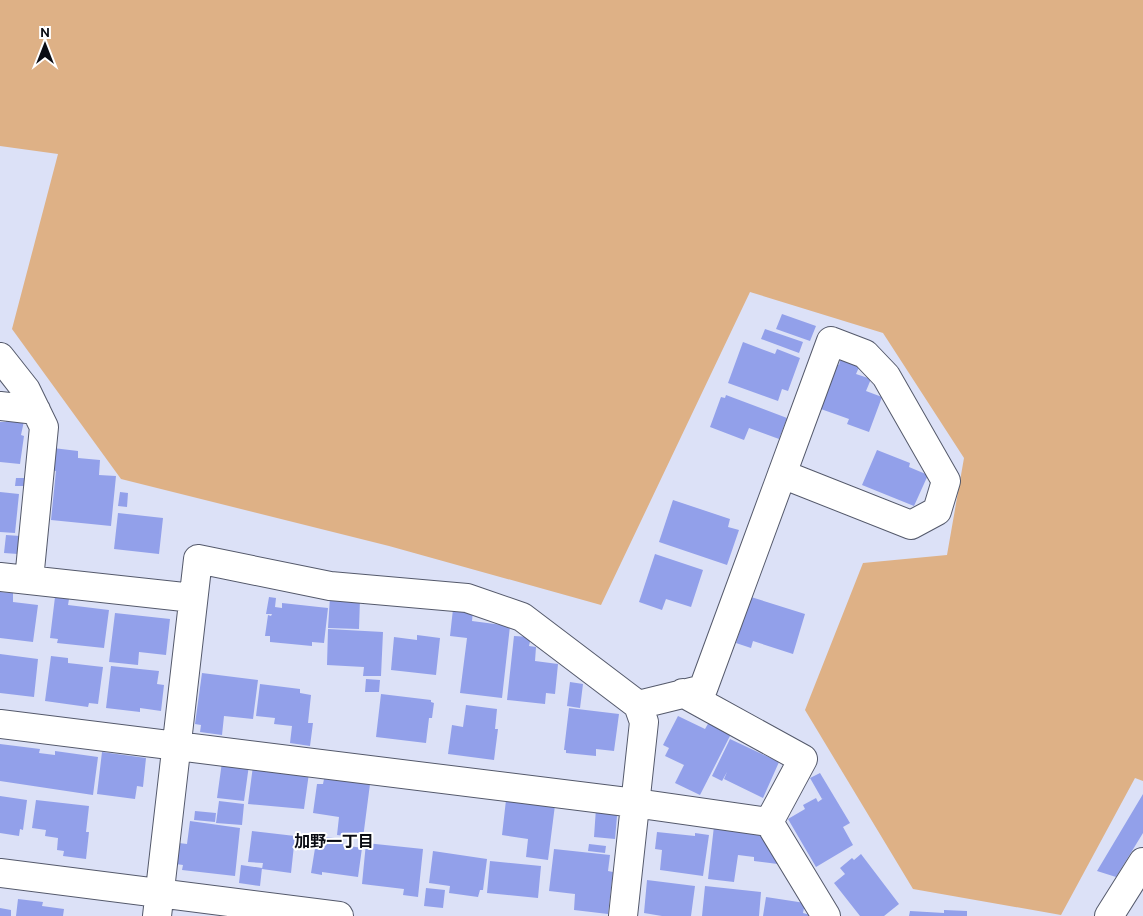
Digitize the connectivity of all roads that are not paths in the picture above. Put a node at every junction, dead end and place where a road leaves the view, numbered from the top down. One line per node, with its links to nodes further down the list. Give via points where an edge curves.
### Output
1 (0, 357): 3 (street, via 26,390)
2 (0, 406): 3 (street)
3 (36, 410): 6 (street, via 44,427)
4 (782, 474): 4 (street, via 831,341 865,354 886,376 946,481 937,511 911,525); 8 (street, via 703,689)
5 (0, 577): 6 (street)
6 (29, 580): 7 (street)
7 (193, 598): 9 (street, via 198,559 330,586 468,598 522,617); 11 (street)
8 (683, 693): 9 (street); 13 (street, via 803,759)
9 (638, 705): 12 (street, via 644,722)
10 (0, 724): 11 (street)
11 (177, 746): 12 (street); 16 (street)
12 (635, 803): 13 (street); 18 (street)
13 (769, 822): 19 (street)
14 (1143, 862): 20 (street)
15 (0, 874): 16 (street)
16 (158, 905): 17 (street)
17 (339, 916)
18 (623, 916)
19 (826, 916)
20 (1109, 916)

